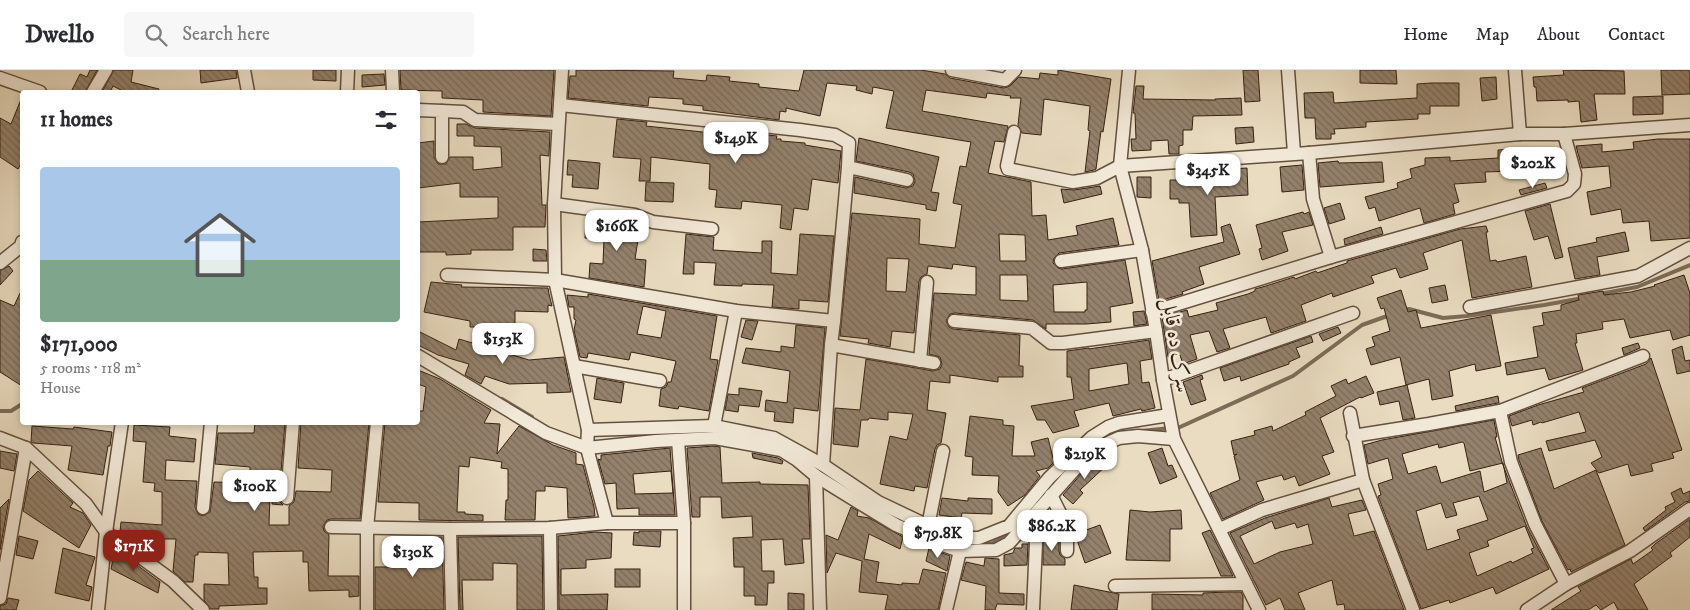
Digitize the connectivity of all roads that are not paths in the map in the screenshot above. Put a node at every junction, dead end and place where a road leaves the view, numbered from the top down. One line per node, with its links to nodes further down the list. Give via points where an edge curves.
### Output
1 (106, 70): 13 (street)
2 (244, 70): 14 (street)
3 (348, 70): 15 (street)
4 (392, 70): 16 (street)
5 (562, 70): 17 (street)
6 (952, 70): 7 (street, via 1005,80)
7 (1015, 70)
8 (1129, 70): 28 (street, سرک ده قابل)
9 (1288, 70): 25 (street)
10 (1515, 70): 23 (street)
11 (0, 78): 12 (street)
12 (34, 90)
13 (94, 90)
14 (248, 90)
15 (347, 90)
16 (393, 90)
17 (560, 105): 20 (street); 29 (street, via 835,135 849,143)
18 (420, 110): 19 (street)
19 (442, 112): 20 (street, via 463,112 475,120); 27 (street)
20 (558, 124): 31 (street)
21 (1690, 125): 24 (street)
22 (1014, 132): 28 (street, via 1008,169 1073,182 1097,178)
23 (1520, 134): 24 (street); 26 (street)
24 (1564, 134): 36 (street, via 1575,174 1574,184 1567,191)
25 (1294, 153): 26 (street); 28 (street)
26 (1309, 153): 36 (street, via 1312,199)
27 (442, 157)
28 (1120, 166): 35 (street, سرک ده قابل)
29 (848, 167): 30 (street); 46 (street)
30 (907, 180)
31 (554, 204): 32 (street, via 635,214 653,222); 40 (street)
32 (712, 229)
33 (20, 247): 38 (street)
34 (1690, 248): 42 (street, via 1638,276)
35 (1142, 250): 37 (street); 44 (street, سرک ده قابل)
36 (1331, 257): 44 (street)
37 (1061, 261)
38 (0, 263)
39 (447, 275): 40 (street)
40 (555, 280): 43 (street); 54 (street)
41 (927, 282): 52 (street)
42 (1470, 307)
43 (736, 311): 46 (street); 64 (street)
44 (1152, 312): 48 (street, سرک ده قابل)
45 (1353, 313): 55 (street)
46 (834, 321): 49 (street)
47 (954, 321): 48 (street, via 1032,328 1051,343)
48 (1156, 331): 55 (street, سرک ده قابل)
49 (831, 346): 52 (street); 73 (street)
50 (1643, 356): 57 (street)
51 (420, 357): 71 (street, via 546,432)
52 (920, 361): 53 (street)
53 (934, 363)
54 (574, 366): 56 (street); 65 (street)
55 (1163, 380): 59 (street, سرک ده قابل)
56 (660, 381)
57 (1500, 411): 66 (street); 92 (street, via 1514,471 1535,524)
58 (1350, 413): 66 (street)
59 (1169, 415): 68 (street, سرک ده قابل); 82 (street, via 1119,423 1092,437 1049,478 1009,526 999,531 979,538 962,538)
60 (122, 425): 88 (street)
61 (211, 425): 77 (street)
62 (293, 425): 76 (street)
63 (377, 425): 84 (street)
64 (714, 426): 65 (street); 73 (street, via 774,438)
65 (588, 430): 71 (street)
66 (1353, 436): 74 (street)
67 (0, 438): 70 (street)
68 (1174, 439): 75 (street, via 1119,438 1083,460); 87 (street, سرک ده قابل)
69 (678, 440): 71 (street); 73 (street, via 716,438 781,450); 81 (street)
70 (26, 448): 88 (street, via 86,504); 94 (street)
71 (587, 448): 80 (street)
72 (943, 450): 82 (street)
73 (819, 470): 82 (street); 89 (street, via 896,525); 101 (street)
74 (1364, 480): 87 (street, via 1262,510); 105 (street)
75 (1051, 495): 79 (street); 90 (street, via 1067,527)
76 (287, 498)
77 (203, 508)
78 (1690, 509): 92 (street, via 1630,551)
79 (1029, 522): 89 (street, via 1009,543 996,550); 103 (street, via 1036,543)
80 (606, 523): 81 (street); 85 (street)
81 (684, 523): 100 (street)
82 (928, 526)
83 (331, 528): 84 (street)
84 (366, 528): 86 (street); 97 (street)
85 (550, 528): 86 (street); 99 (street)
86 (450, 529): 98 (street)
87 (1220, 529): 91 (street, سرک ده قابل)
88 (106, 532): 95 (street); 96 (street, via 173,581)
89 (960, 551): 102 (street)
90 (1067, 551)
91 (1246, 584): 93 (street); 104 (street, سرک ده قابل)
92 (1566, 584): 106 (street)
93 (1115, 586)
94 (0, 598)
95 (98, 610)
96 (203, 610)
97 (367, 610)
98 (452, 610)
99 (552, 610)
100 (684, 610)
101 (820, 610)
102 (946, 610)
103 (1033, 610)
104 (1259, 610)
105 (1413, 610)
106 (1527, 610)

